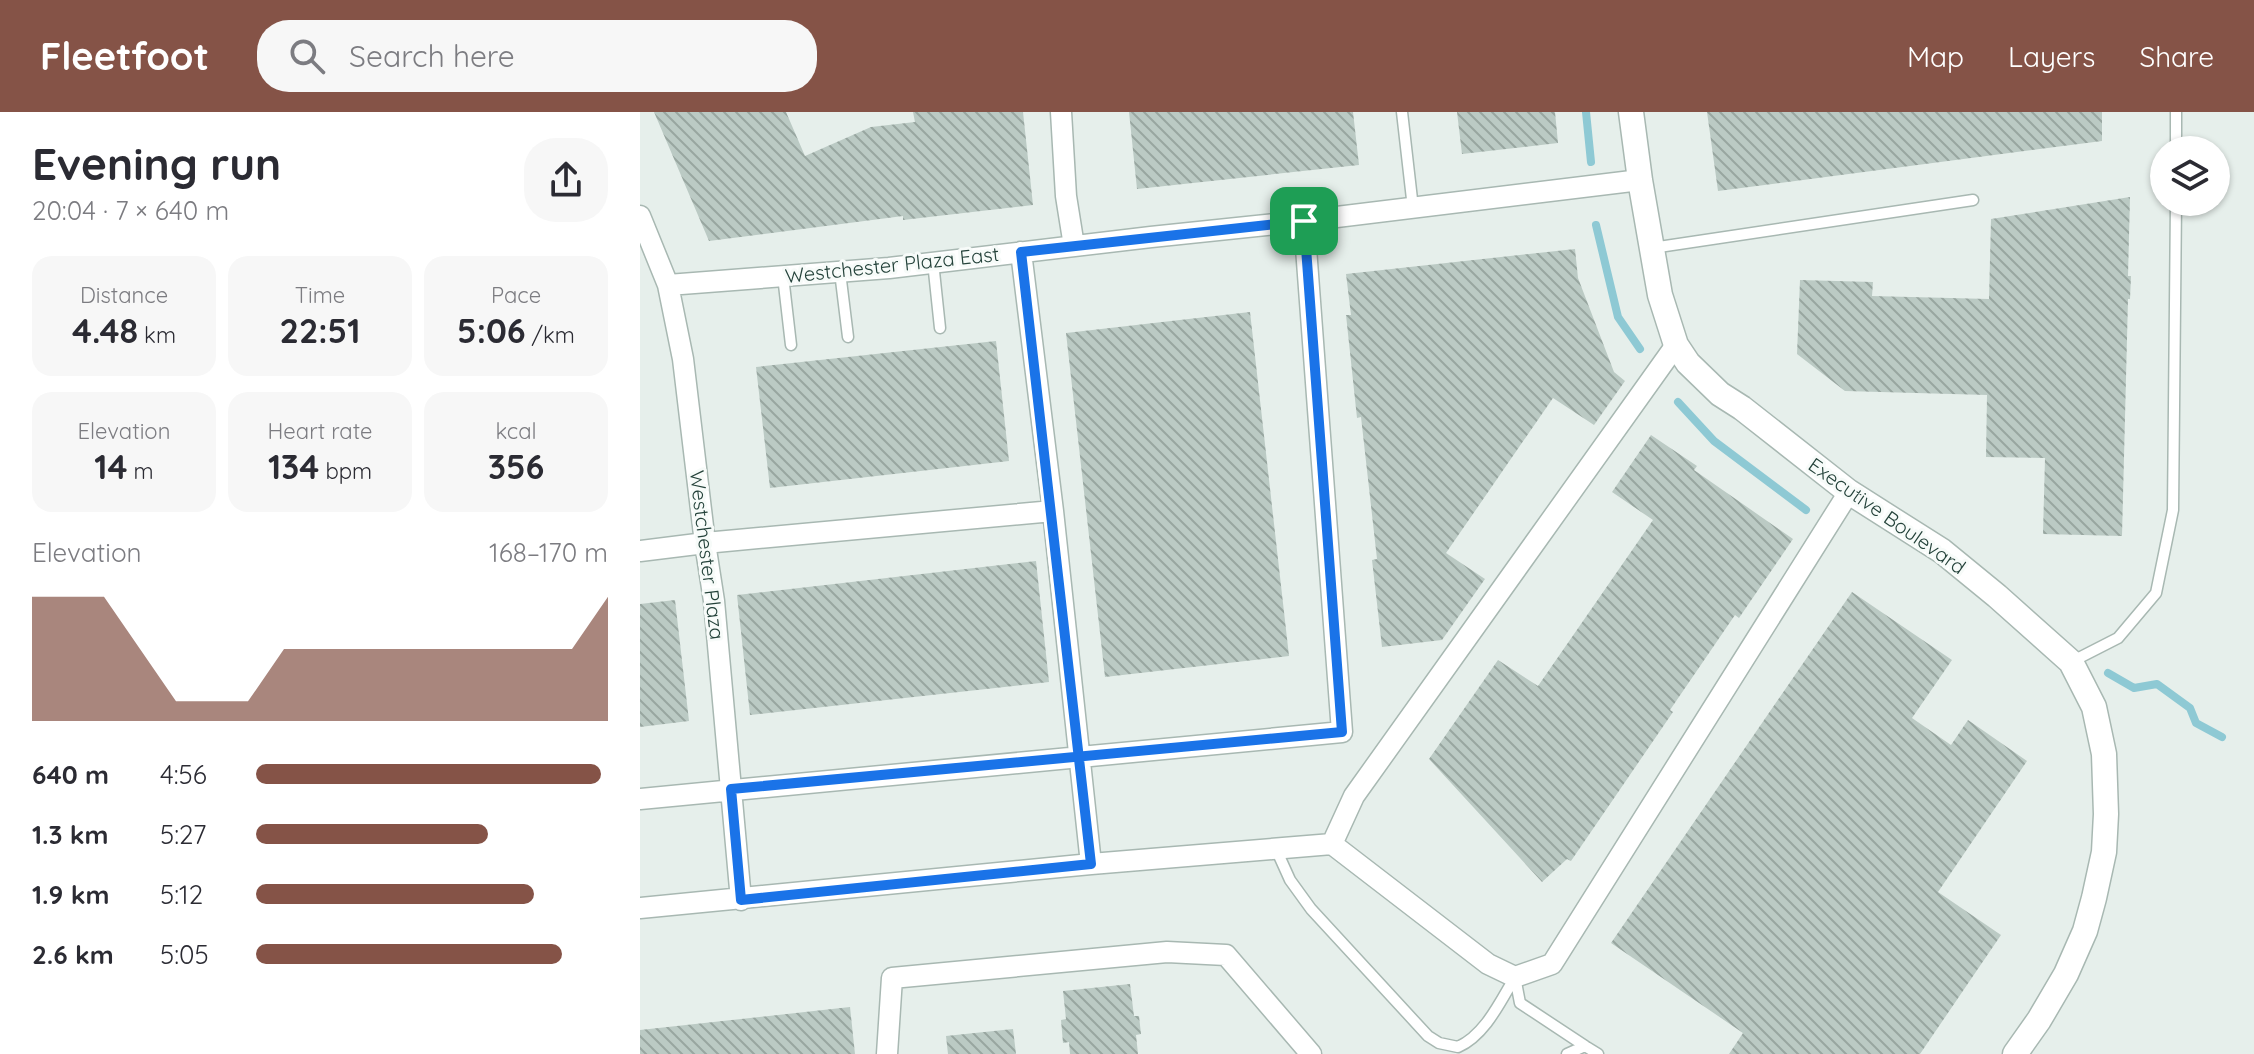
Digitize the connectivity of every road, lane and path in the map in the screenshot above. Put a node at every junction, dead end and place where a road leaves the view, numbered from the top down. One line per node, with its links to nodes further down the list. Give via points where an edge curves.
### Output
1 (1061, 112): 12 (street)
2 (1402, 112): 8 (lane)
3 (1631, 112): 6 (street, Executive Boulevard)
4 (2176, 112): 5 (lane)
5 (2176, 136)
6 (1640, 180): 8 (street, Westchester Plaza East); 13 (street, Executive Boulevard)
7 (1973, 200): 13 (lane)
8 (1413, 208): 11 (street, Westchester Plaza East)
9 (640, 216): 14 (street, Westchester Plaza)
10 (2176, 216): 28 (lane, via 2173,510 2166,553 2156,593 2118,638)
11 (1304, 221): 12 (street, Westchester Plaza East); 29 (street, via 1342,732)
12 (1074, 246): 15 (street, Westchester Plaza East)
13 (1652, 248): 23 (street, Executive Boulevard)
14 (647, 250): 19 (street, Westchester Plaza)
15 (1021, 252): 16 (street, Westchester Plaza East); 25 (street)
16 (933, 262): 17 (street, Westchester Plaza East); 20 (lane)
17 (840, 272): 18 (street, Westchester Plaza East); 21 (lane)
18 (783, 276): 19 (street, Westchester Plaza East); 22 (lane)
19 (668, 285): 26 (street, Westchester Plaza, via 683,359)
20 (940, 328)
21 (848, 337)
22 (791, 345)
23 (1676, 345): 24 (street, Executive Boulevard, via 1720,394); 32 (street, via 1354,796)
24 (1849, 492): 28 (street, Executive Boulevard, via 1942,551); 37 (street, via 1552,964)
25 (1053, 511): 26 (street); 29 (street)
26 (705, 543): 27 (street); 30 (street, Westchester Plaza)
27 (640, 551)
28 (2071, 662): 43 (street, Executive Boulevard, via 2094,707 2104,754 2104,852 2085,931 2066,974)
29 (1079, 757): 30 (street); 34 (street)
30 (731, 789): 31 (street); 35 (street, Westchester Plaza)
31 (640, 799)
32 (1332, 844): 33 (street); 37 (street, via 1488,964)
33 (1276, 849): 34 (street); 37 (lane, via 1311,909 1439,1043 1458,1047 1476,1034)
34 (1091, 864): 35 (street)
35 (741, 900): 36 (street)
36 (640, 908)
37 (1515, 977): 38 (lane, via 1520,1003)
38 (1585, 1046): 41 (lane); 42 (lane)
39 (887, 1054): 40 (street, via 892,978 1167,952 1226,955)
40 (1311, 1054)
41 (1567, 1054)
42 (1598, 1054)
43 (2015, 1054)

